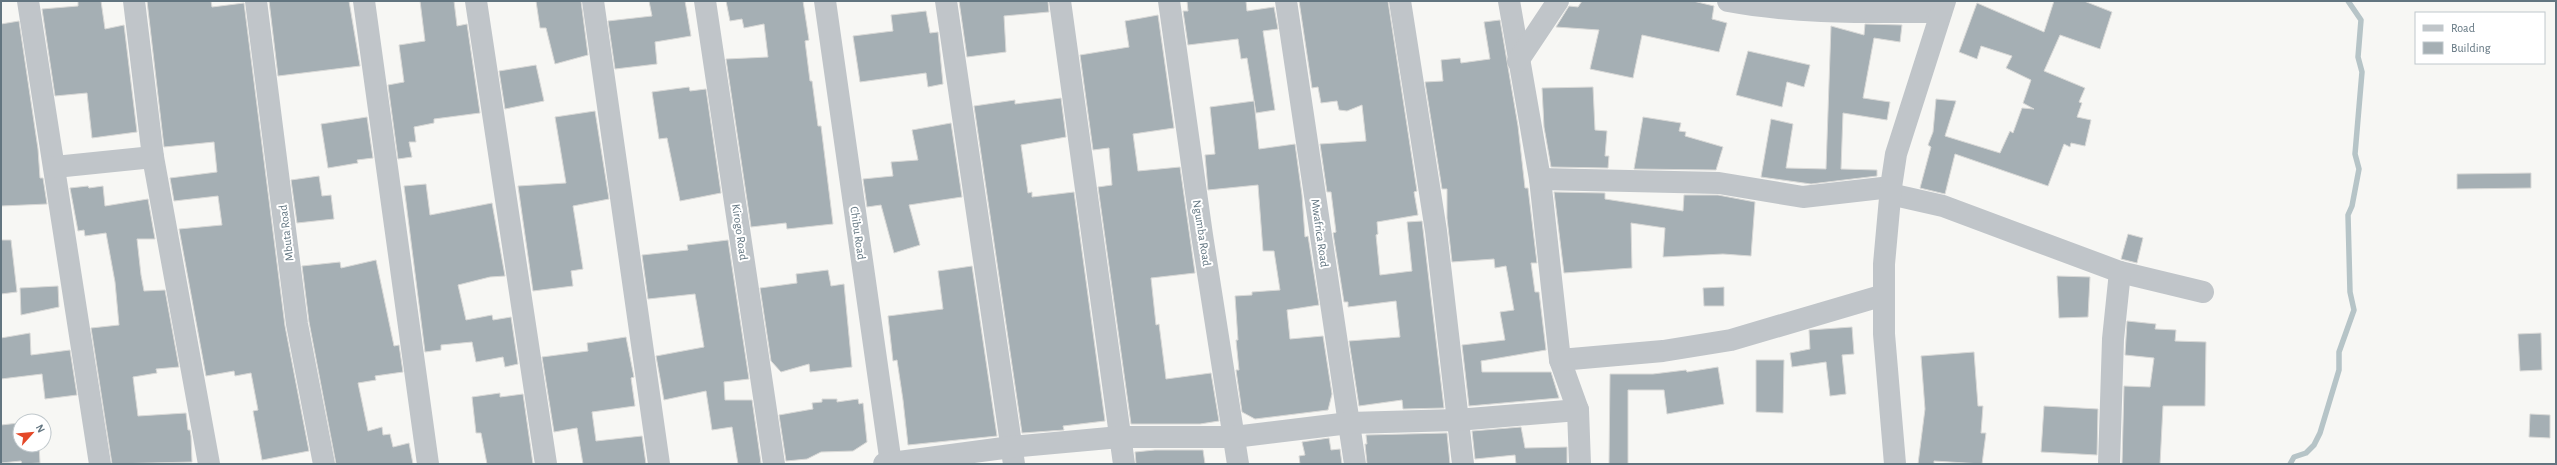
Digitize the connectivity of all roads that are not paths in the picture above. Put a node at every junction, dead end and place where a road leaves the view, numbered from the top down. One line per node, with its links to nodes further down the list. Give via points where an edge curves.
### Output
1 (28, 1): 20 (street)
2 (134, 1): 19 (street)
3 (256, 1): 35 (street, Mbuta Road, via 297,324)
4 (364, 1): 36 (street)
5 (476, 1): 37 (street)
6 (593, 1): 38 (street)
7 (705, 1): 39 (street, Kirogo Road)
8 (825, 1): 41 (street, Chibu Road)
9 (946, 1): 32 (street)
10 (1060, 1): 30 (street)
11 (1169, 1): 31 (street, Ngumba Road, via 1202,236)
12 (1286, 1): 29 (street, Mwafrica Road)
13 (1400, 1): 28 (street, via 1436,231)
14 (1509, 1): 18 (street)
15 (1558, 1): 18 (street)
16 (1728, 1): 17 (street, via 1752,6 1828,12)
17 (1943, 6): 22 (street, via 1896,154)
18 (1518, 61): 21 (street)
19 (153, 157): 20 (street); 34 (street)
20 (55, 167): 33 (street)
21 (1540, 179): 22 (street, via 1719,183 1803,197); 26 (street)
22 (1890, 191): 23 (street, via 1943,206); 25 (street)
23 (2120, 272): 24 (street); 48 (street, via 2113,339)
24 (2203, 292)
25 (1884, 295): 26 (street, via 1731,340 1663,351); 47 (street, via 1884,334)
26 (1560, 360): 27 (street)
27 (1578, 410): 28 (street); 46 (street)
28 (1457, 420): 29 (street); 45 (street)
29 (1349, 423): 31 (street); 44 (street, Mwafrica Road)
30 (1120, 437): 31 (street); 32 (street); 42 (street)
31 (1234, 437): 43 (street, Ngumba Road)
32 (1012, 455): 41 (street)
33 (100, 464)
34 (209, 464)
35 (324, 464)
36 (428, 464)
37 (546, 464)
38 (659, 464)
39 (774, 464)
40 (884, 464): 41 (street)
41 (891, 464)
42 (1124, 464)
43 (1238, 464)
44 (1355, 464)
45 (1463, 464)
46 (1580, 464)
47 (1895, 464)
48 (2109, 464)

